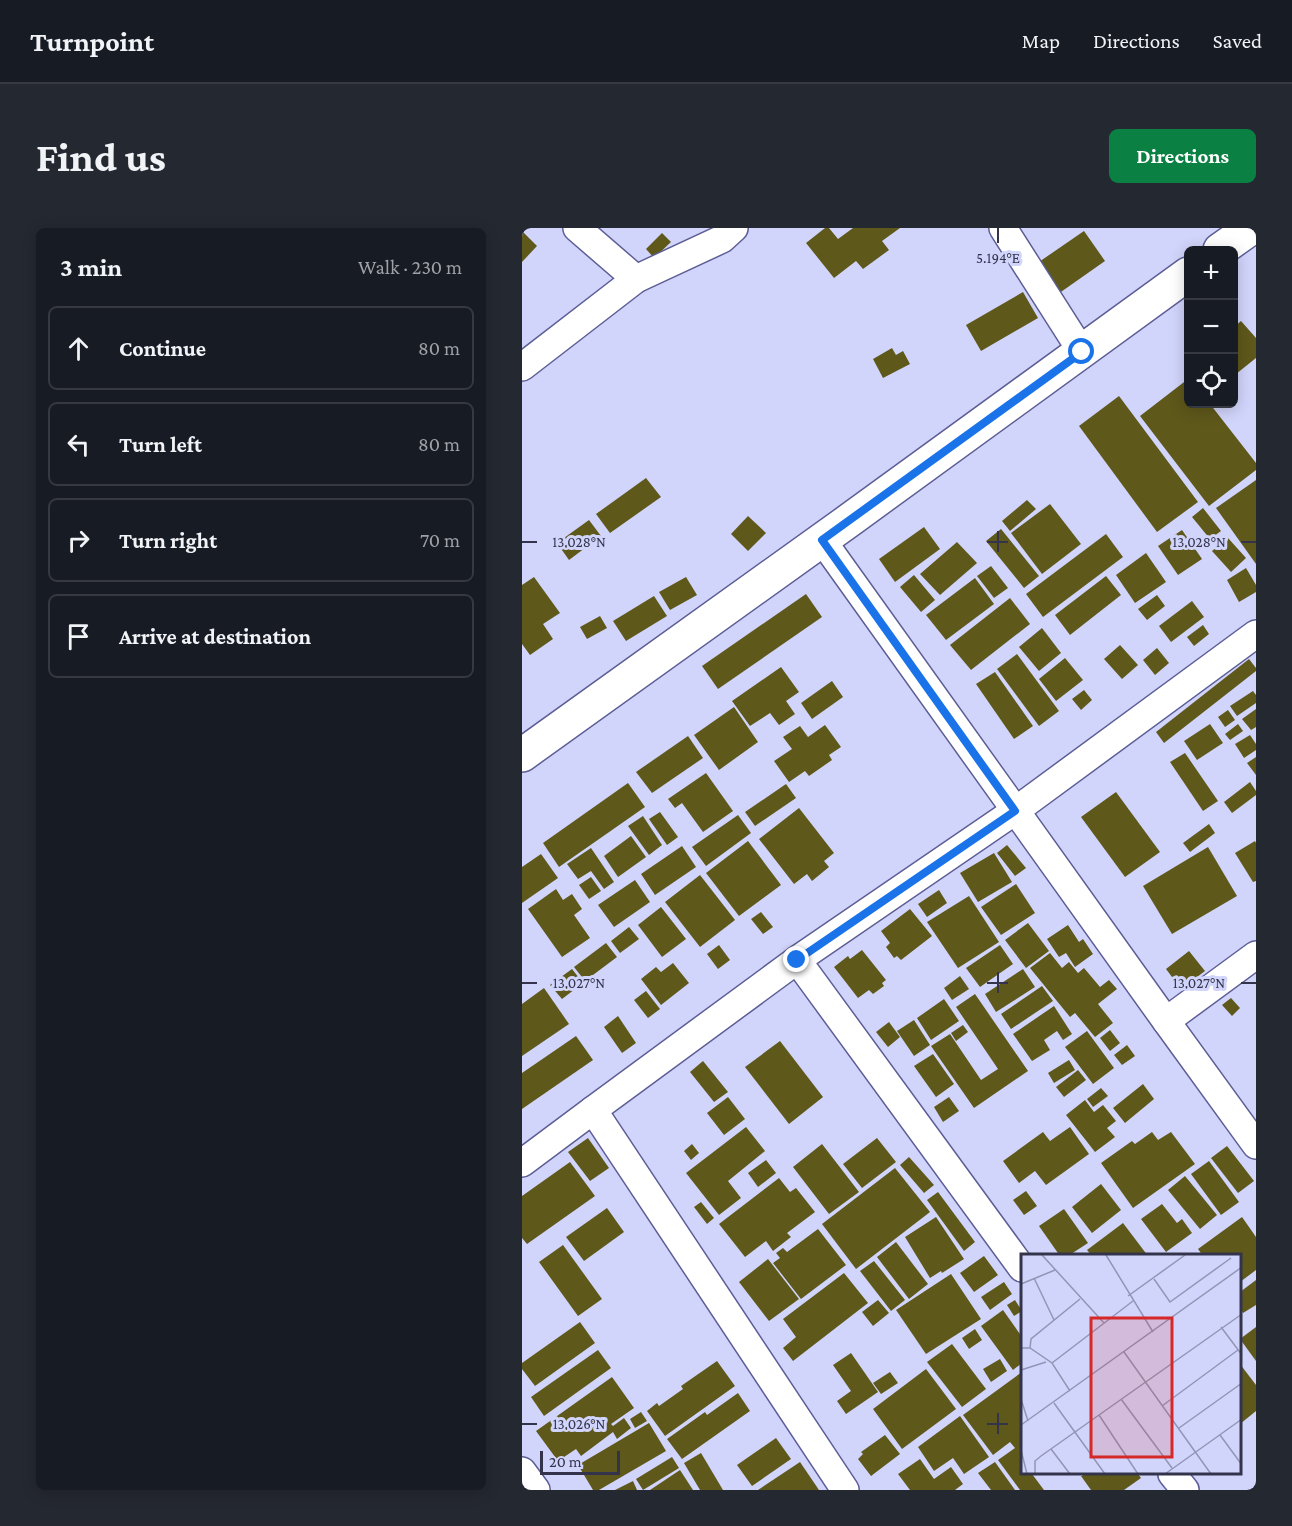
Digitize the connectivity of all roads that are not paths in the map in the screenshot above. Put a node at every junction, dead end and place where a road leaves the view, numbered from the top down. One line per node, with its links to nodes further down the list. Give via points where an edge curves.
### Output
1 (577, 228): 7 (street)
2 (734, 228): 7 (street, via 722,239)
3 (1003, 228): 8 (street)
4 (1251, 228): 5 (street)
5 (1226, 246)
6 (1184, 277): 8 (street)
7 (636, 279): 9 (street)
8 (1082, 352): 10 (street)
9 (522, 368)
10 (822, 540): 12 (street); 13 (street)
11 (1256, 634): 13 (street)
12 (522, 755)
13 (1015, 811): 15 (street); 16 (street)
14 (1256, 955): 16 (street)
15 (797, 960): 17 (street); 20 (street)
16 (1166, 1021): 18 (street)
17 (593, 1110): 19 (street); 24 (street)
18 (1256, 1145)
19 (522, 1163)
20 (1021, 1267)
21 (522, 1471): 23 (street)
22 (1174, 1475): 25 (street)
23 (536, 1490)
24 (845, 1490)
25 (1185, 1490)

